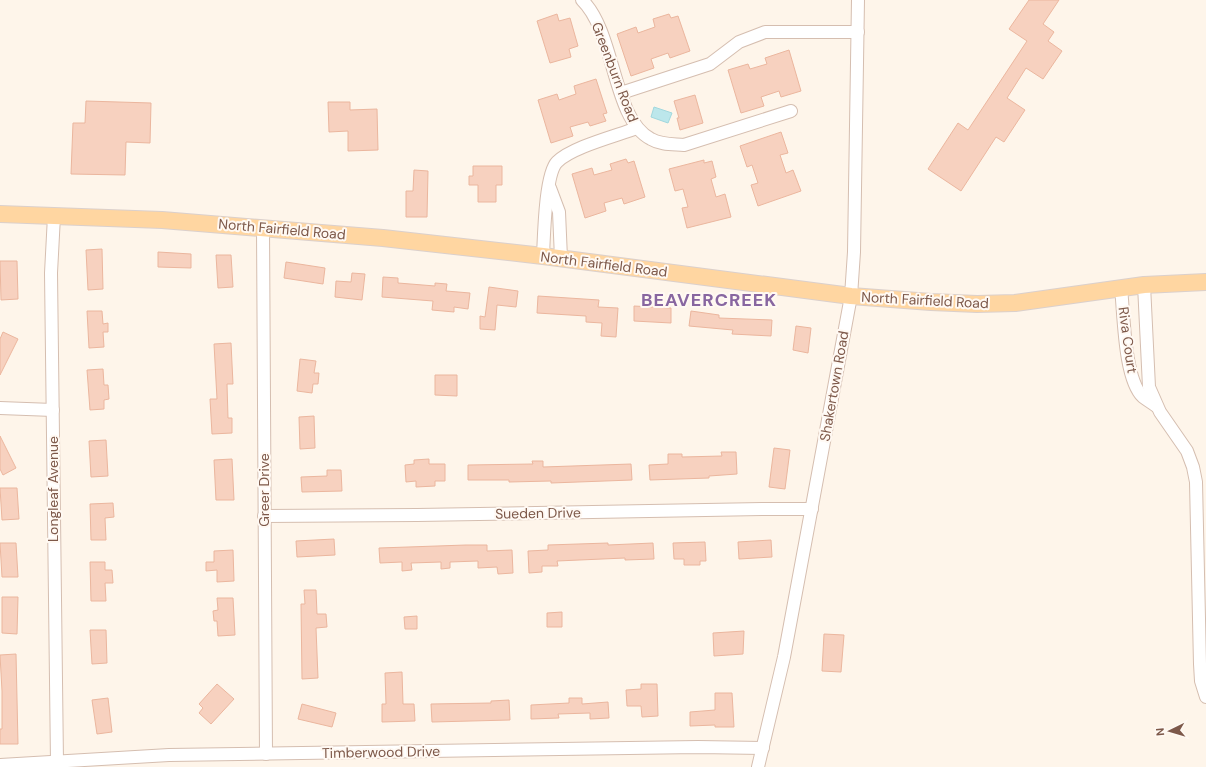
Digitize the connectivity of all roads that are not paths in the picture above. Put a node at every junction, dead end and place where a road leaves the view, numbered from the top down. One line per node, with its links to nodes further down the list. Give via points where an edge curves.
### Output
1 (582, 0): 4 (street, Greenburn Road, via 599,24)
2 (858, 0): 3 (street, Shakertown Road)
3 (858, 32): 4 (street, via 765,32 739,42 710,64); 16 (street, Shakertown Road)
4 (621, 93): 6 (street, Greenburn Road)
5 (791, 111): 6 (street, Greenburn Road, via 684,145 665,144 651,139)
6 (636, 128): 7 (street, via 568,154 556,163 550,174)
7 (549, 186): 11 (street); 12 (street, via 559,212)
8 (0, 214): 9 (main road, North Fairfield Road)
9 (54, 216): 10 (main road, North Fairfield Road); 19 (street, Longleaf Avenue, via 51,273)
10 (263, 227): 11 (main road, North Fairfield Road); 21 (street, Greer Drive)
11 (543, 256): 12 (main road, North Fairfield Road)
12 (561, 258): 16 (main road, North Fairfield Road)
13 (1206, 282): 14 (main road, North Fairfield Road)
14 (1144, 285): 15 (main road, North Fairfield Road); 17 (street, Riva Court, via 1148,378)
15 (1121, 288): 16 (main road, North Fairfield Road, via 998,304); 17 (street, Riva Court, via 1130,368 1134,382 1143,396)
16 (851, 296): 20 (street, Shakertown Road)
17 (1156, 406): 22 (street, Riva Court, via 1187,451 1196,482 1200,664 1201,681)
18 (0, 408): 19 (street)
19 (53, 410): 25 (street, Longleaf Avenue)
20 (812, 509): 21 (street, Sueden Drive); 23 (street, Shakertown Road, via 784,658)
21 (264, 516): 24 (street, Greer Drive)
22 (1206, 697)
23 (763, 748): 24 (street, Timberwood Drive); 27 (street, Shakertown Road)
24 (266, 754): 25 (street, Timberwood Drive, via 139,756)
25 (57, 762): 26 (street, Timberwood Drive)
26 (0, 764)
27 (758, 767)

